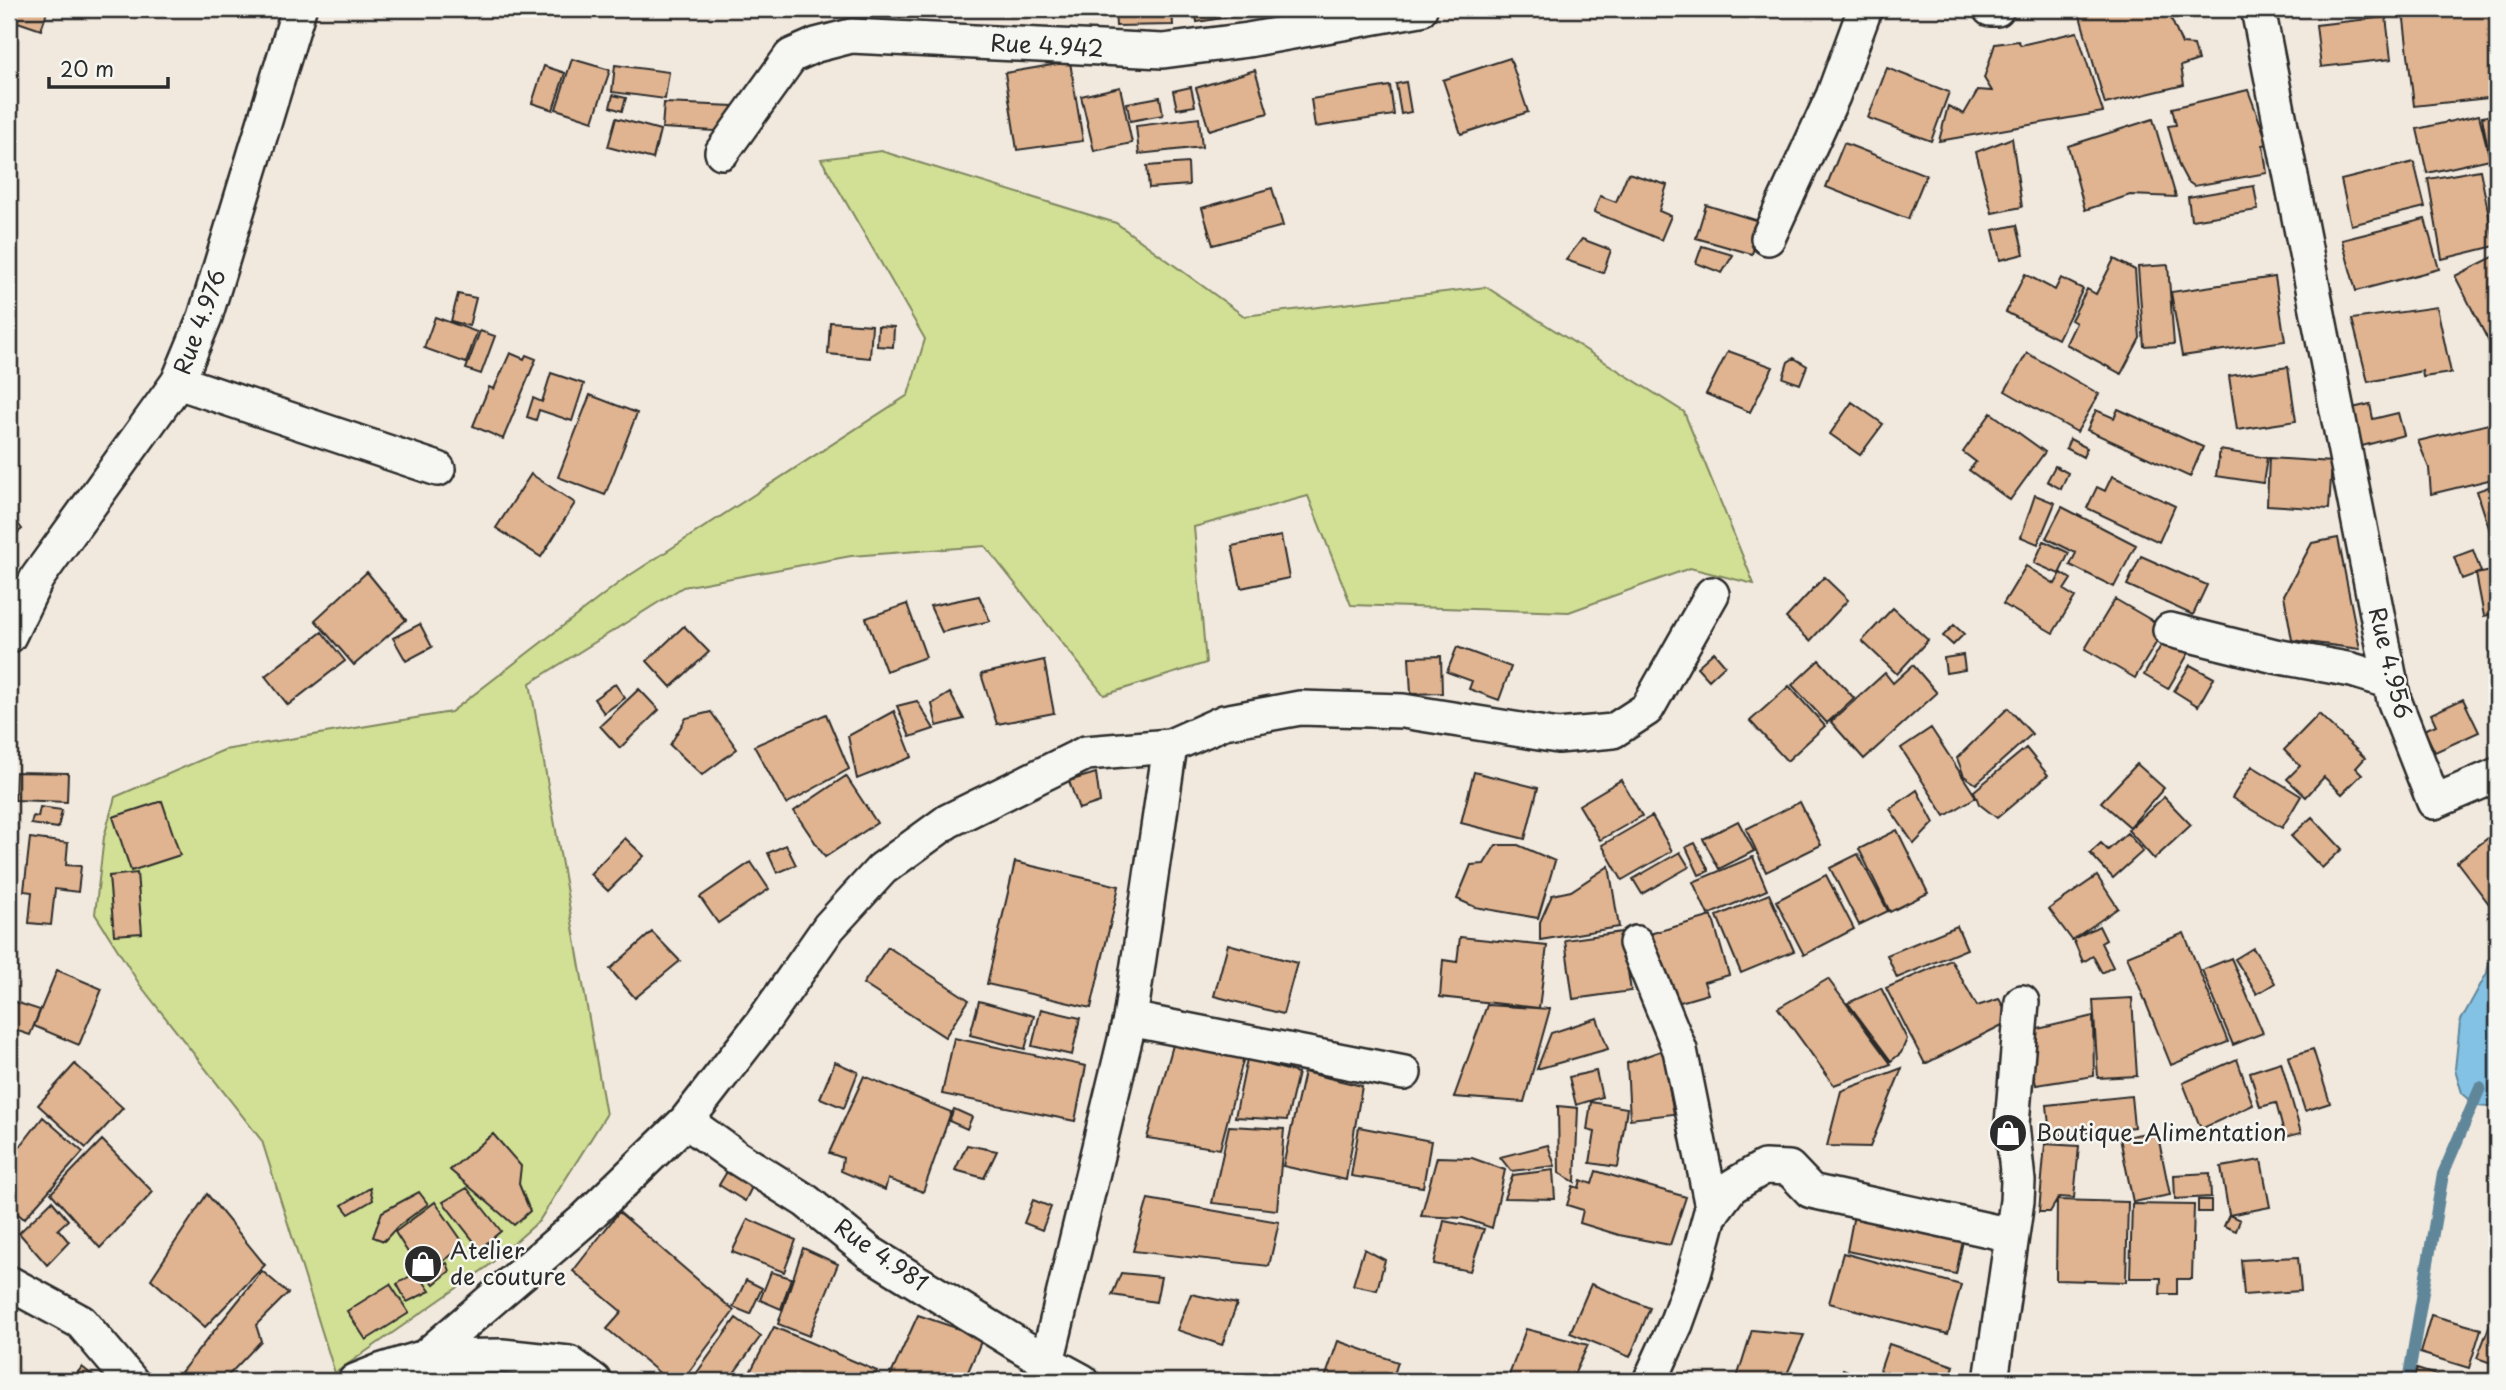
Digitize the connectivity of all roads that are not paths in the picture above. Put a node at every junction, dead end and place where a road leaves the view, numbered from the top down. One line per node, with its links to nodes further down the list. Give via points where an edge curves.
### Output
1 (299, 9): 9 (street, Rue 4.976, via 205,317)
2 (1420, 9): 7 (street, Rue 4.942, via 1163,51 851,36 791,56)
3 (1865, 9): 8 (street, via 1833,96)
4 (1990, 9): 5 (street)
5 (1997, 9)
6 (2258, 9): 14 (street, Rue 4.956)
7 (722, 152)
8 (1768, 238)
9 (178, 382): 10 (street); 13 (street, Rue 4.976, via 43,569)
10 (438, 469)
11 (1712, 594): 15 (street, via 1647,709 1613,731 1558,736 1403,712 1300,708 1224,722)
12 (2170, 630): 14 (street)
13 (9, 636)
14 (2391, 682): 16 (street, Rue 4.956, via 2434,802)
15 (1170, 746): 19 (street); 21 (street, via 1086,753 948,821 882,869 829,927)
16 (2497, 775)
17 (1636, 943): 22 (street, via 1680,1051)
18 (2022, 1002): 23 (street, via 2012,1124 2018,1181)
19 (1130, 1019): 20 (street); 26 (street)
20 (1404, 1073)
21 (686, 1121): 25 (street, via 583,1221); 26 (street, Rue 4.981, via 806,1201 870,1253)
22 (1713, 1212): 23 (street, via 1731,1187 1764,1167 1789,1168 1811,1191); 31 (street, via 1676,1324)
23 (2011, 1234): 32 (street)
24 (9, 1283): 27 (street, via 81,1322)
25 (425, 1357): 28 (street); 29 (street, via 502,1356 569,1363)
26 (1047, 1362): 30 (street, Rue 4.981)
27 (131, 1381)
28 (355, 1381)
29 (594, 1381)
30 (1082, 1381)
31 (1650, 1381)
32 (1991, 1381)

